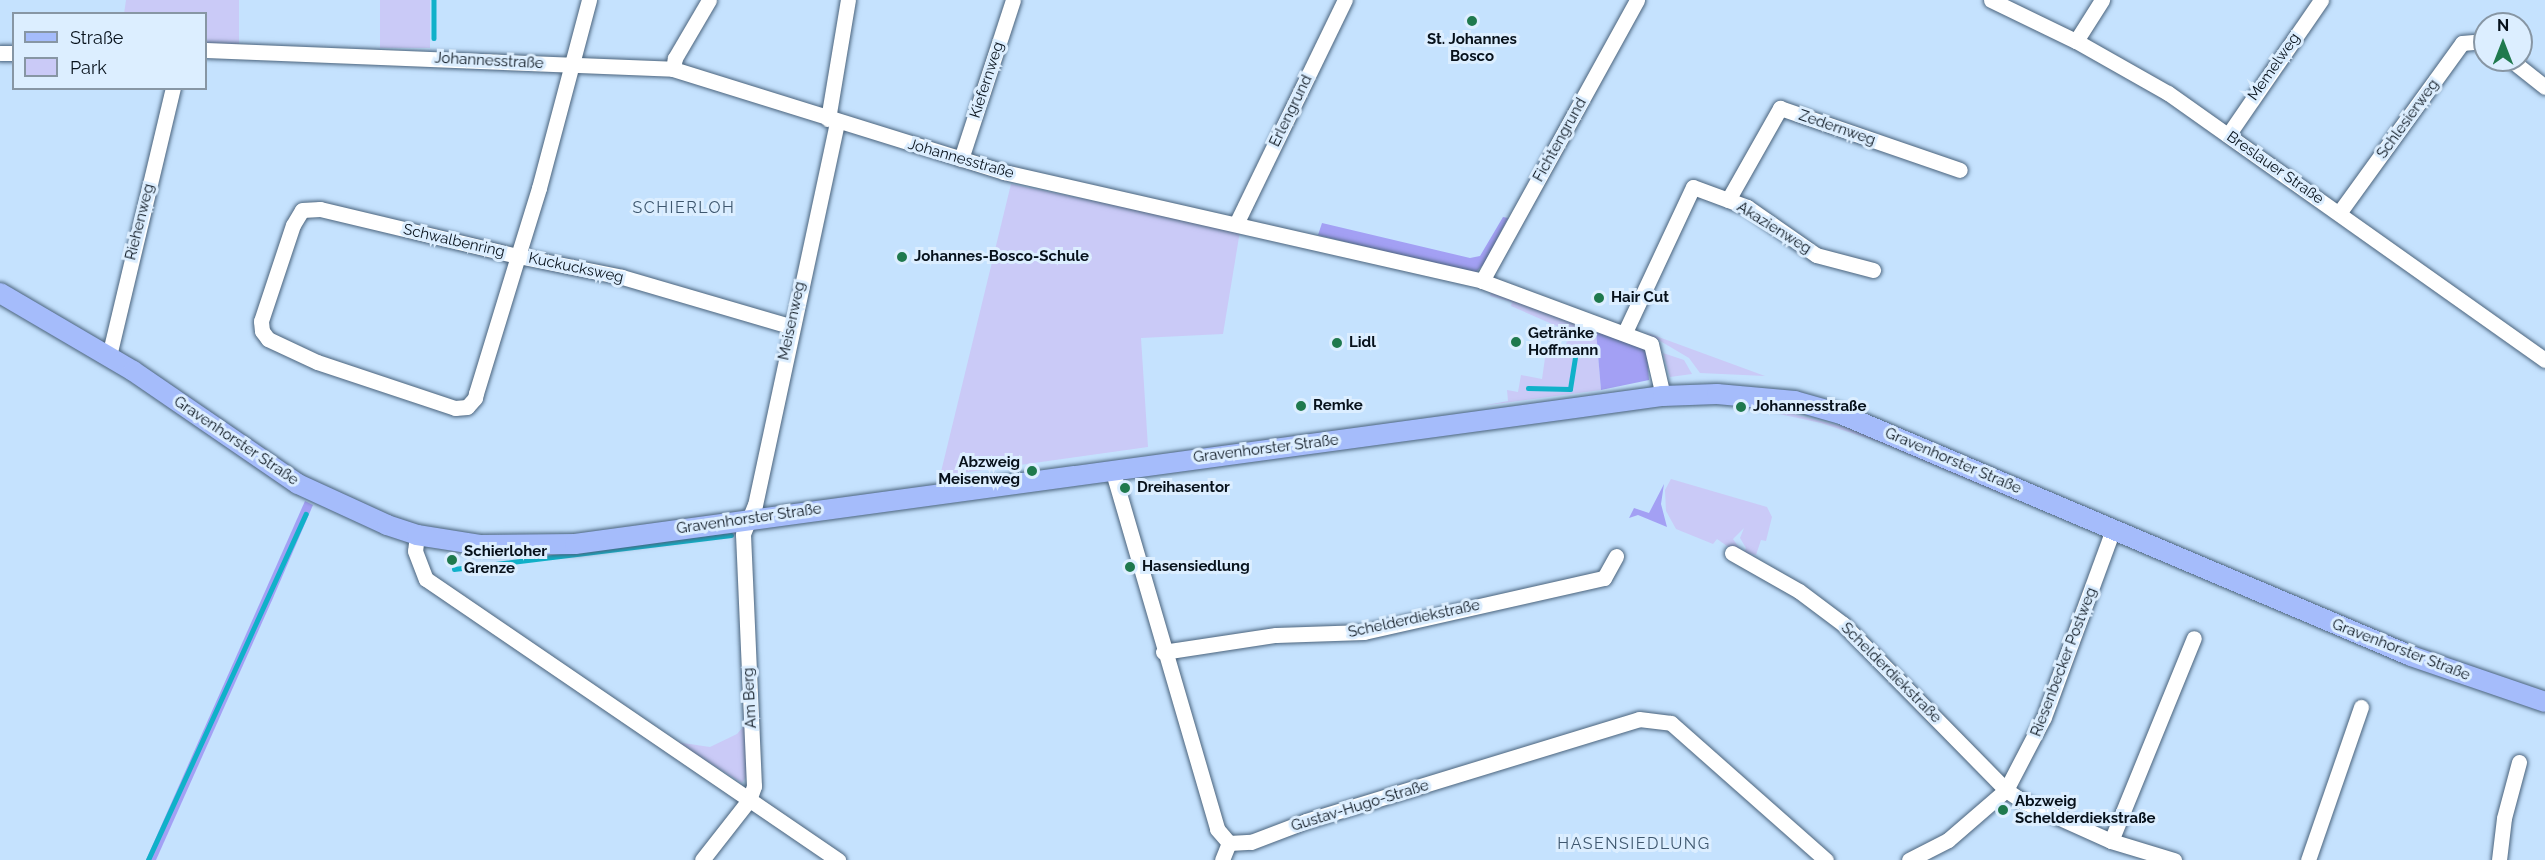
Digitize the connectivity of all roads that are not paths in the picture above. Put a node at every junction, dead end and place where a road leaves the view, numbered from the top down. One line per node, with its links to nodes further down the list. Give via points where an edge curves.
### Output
1 (589, 0): 13 (street, Kuckucksweg)
2 (709, 0): 14 (street, via 675,57)
3 (848, 0): 18 (street, Meisenweg)
4 (1013, 0): 20 (street, Kiefernweg)
5 (1345, 0): 24 (street, Erlengrund)
6 (1637, 0): 27 (street, Fichtengrund)
7 (1991, 0): 10 (street, Breslauer Straße)
8 (2102, 0): 10 (street)
9 (2320, 0): 19 (street, Memelweg)
10 (2076, 40): 19 (street, Breslauer Straße, via 2168,93)
11 (2473, 42): 23 (street, Schlesierweg, via 2462,43)
12 (207, 50): 13 (street, Johannesstraße)
13 (574, 66): 14 (street, Johannesstraße); 25 (street, Kuckucksweg)
14 (674, 69): 18 (street, Johannesstraße)
15 (2526, 72): 16 (street)
16 (2545, 87)
17 (173, 90): 31 (street, Riehenweg)
18 (832, 121): 20 (street, Johannesstraße); 29 (street, Meisenweg)
19 (2228, 135): 23 (street, Breslauer Straße)
20 (961, 159): 24 (street, Johannesstraße, via 1098,194)
21 (1960, 170): 22 (street, Zedernweg, via 1780,108)
22 (1728, 200): 26 (street, Akazienweg, via 1747,207 1816,255); 30 (street, Akazienweg, via 1693,187)
23 (2339, 213): 32 (street, Breslauer Straße)
24 (1237, 222): 27 (street, Johannesstraße)
25 (518, 256): 25 (street, Schwalbenring, via 320,209 302,210 293,225 261,321 262,331 268,339 317,362 455,408 467,407 475,398); 29 (street, Kuckucksweg, via 622,277)
26 (1873, 270)
27 (1482, 281): 30 (street, Johannesstraße)
28 (0, 292): 31 (main road, Gravenhorster Straße)
29 (790, 326): 35 (street, Meisenweg)
30 (1625, 332): 33 (street, Johannesstraße, via 1654,348)
31 (109, 356): 37 (main road, Gravenhorster Straße, via 297,484 369,519)
32 (2545, 360)
33 (1663, 396): 34 (main road, Gravenhorster Straße); 36 (main road, Gravenhorster Straße, via 1768,397 1841,414)
34 (1112, 469): 35 (main road, Gravenhorster Straße); 41 (street)
35 (750, 520): 37 (main road, Gravenhorster Straße, via 538,546 472,544); 46 (street, Am Berg, via 743,534 754,786)
36 (2112, 530): 42 (main road, Gravenhorster Straße, via 2411,657); 45 (street, Riesenbecker Postweg, via 2044,717)
37 (417, 535): 46 (street, via 415,551 426,579)
38 (1732, 553): 45 (street, Schelderdiekstraße, via 1799,591 1843,624)
39 (1616, 556): 41 (street, Schelderdiekstraße, via 1604,578 1364,632 1276,635)
40 (2194, 638): 47 (street)
41 (1163, 652): 48 (street, via 1216,829)
42 (2545, 702)
43 (2361, 707): 55 (street)
44 (2519, 762): 56 (street, via 2504,818)
45 (2006, 790): 47 (street); 53 (street, Riesenbecker Postweg, via 1948,840)
46 (749, 800): 49 (street, Am Berg); 50 (street)
47 (2111, 841): 54 (street)
48 (1229, 843): 51 (street); 52 (street, Gustav-Hugo-Straße, via 1251,842 1306,821 1639,719 1671,723)
49 (702, 860)
50 (838, 860)
51 (1222, 860)
52 (1826, 860)
53 (1909, 860)
54 (2174, 860)
55 (2308, 860)
56 (2499, 860)

